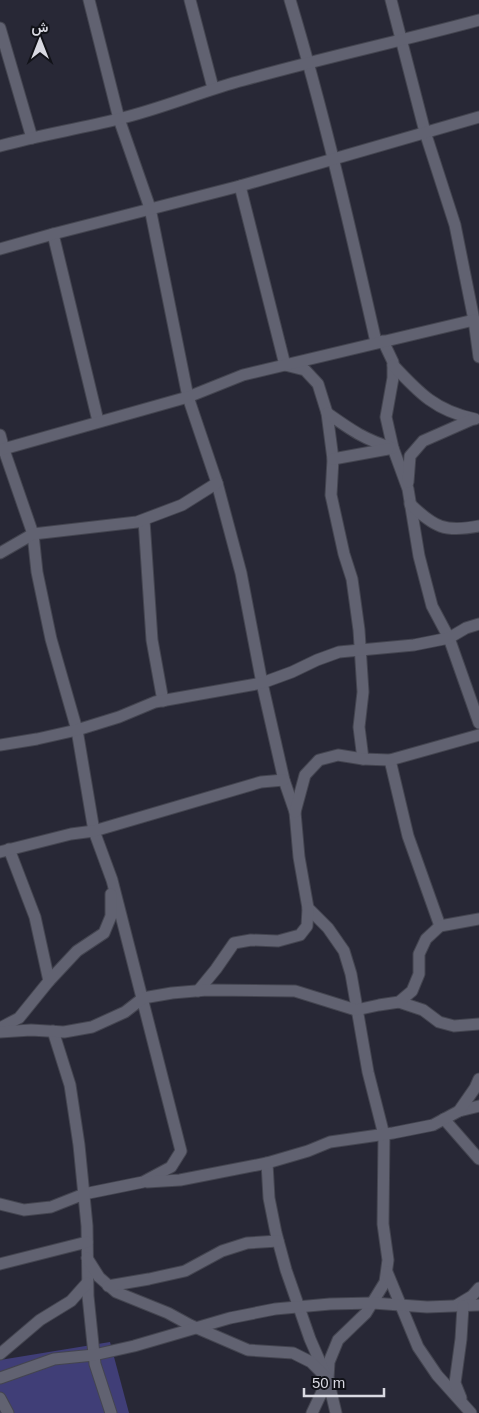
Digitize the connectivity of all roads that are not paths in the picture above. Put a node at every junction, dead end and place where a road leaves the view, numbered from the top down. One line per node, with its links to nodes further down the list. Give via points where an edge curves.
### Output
1 (88, 0): 11 (street)
2 (190, 0): 9 (street)
3 (290, 0): 8 (street)
4 (391, 0): 7 (street)
5 (479, 20): 7 (street)
6 (0, 28): 13 (street)
7 (402, 41): 8 (street); 12 (street)
8 (309, 62): 9 (street); 15 (street)
9 (213, 88): 11 (street)
10 (479, 117): 12 (street)
11 (119, 119): 13 (street); 17 (street)
12 (425, 132): 15 (street); 20 (street, via 455,225)
13 (32, 138): 14 (street)
14 (0, 146)
15 (334, 159): 16 (street); 22 (street)
16 (240, 186): 17 (street); 24 (street)
17 (150, 208): 18 (street); 26 (street)
18 (53, 234): 19 (street); 29 (street)
19 (0, 249)
20 (474, 320): 21 (street); 22 (street)
21 (477, 332): 23 (street)
22 (380, 342): 24 (street); 25 (street)
23 (479, 357)
24 (285, 365): 26 (street, via 243,375); 27 (street, via 305,370 318,384)
25 (393, 365): 28 (street, via 434,405); 31 (street, via 394,378 386,417)
26 (188, 397): 29 (street); 34 (street)
27 (327, 413): 31 (street, via 355,433); 33 (street)
28 (476, 420): 35 (street, via 423,441 410,456)
29 (98, 422): 32 (street)
30 (0, 435): 32 (street)
31 (393, 448): 33 (street); 35 (street)
32 (2, 450): 39 (street)
33 (333, 459): 43 (street, via 331,495 352,579)
34 (217, 483): 37 (street, via 182,505); 44 (street, via 241,573)
35 (408, 489): 36 (street)
36 (410, 504): 38 (street, via 427,520 445,528); 42 (street, via 432,606)
37 (144, 520): 39 (street); 45 (street, via 152,640)
38 (479, 526)
39 (33, 534): 40 (street); 47 (street, via 50,638)
40 (0, 553)
41 (479, 624): 42 (street)
42 (449, 638): 43 (street, via 414,646); 46 (street)
43 (361, 651): 44 (street, via 339,652); 50 (street, via 363,692 359,727)
44 (262, 683): 45 (street); 52 (street)
45 (163, 701): 47 (street)
46 (479, 723)
47 (77, 730): 49 (street); 54 (street)
48 (479, 735): 51 (street)
49 (0, 745)
50 (362, 759): 51 (street); 53 (street, via 338,755 319,760 305,775)
51 (390, 760): 59 (street, via 408,836)
52 (284, 780): 53 (street); 54 (street, via 261,782)
53 (295, 812): 57 (street)
54 (94, 831): 55 (street); 56 (street)
55 (4, 850): 60 (street, via 35,917)
56 (112, 880): 60 (street, via 111,916 104,933 77,951); 62 (street)
57 (308, 908): 61 (street, via 307,926 300,935 278,941 234,943); 64 (street, via 344,951)
58 (479, 919): 59 (street)
59 (440, 926): 63 (street, via 426,939 419,954 419,974 412,990)
60 (49, 980): 66 (street, via 20,1018)
61 (198, 991): 62 (street); 64 (street, via 295,991)
62 (143, 998): 67 (street, via 125,1012 92,1027); 76 (street, via 181,1152 171,1167)
63 (399, 1002): 64 (street); 65 (street, via 423,1010 439,1022 454,1026)
64 (356, 1010): 73 (street)
65 (479, 1024)
66 (0, 1028)
67 (53, 1031): 68 (street); 77 (street, via 70,1084)
68 (0, 1032)
69 (479, 1079): 71 (street)
70 (479, 1106): 71 (street)
71 (460, 1111): 72 (street)
72 (444, 1119): 73 (street, via 434,1125); 74 (street)
73 (384, 1134): 75 (street, via 330,1142); 83 (street)
74 (479, 1159)
75 (267, 1163): 76 (street, via 180,1180); 79 (street, via 269,1198)
76 (143, 1182): 77 (street)
77 (84, 1194): 78 (street, via 50,1207 24,1210); 80 (street)
78 (0, 1204)
79 (278, 1241): 85 (street, via 247,1243 222,1251 185,1271); 90 (street)
80 (87, 1242): 81 (street); 82 (street)
81 (87, 1256): 84 (street); 85 (street, via 98,1277)
82 (0, 1264)
83 (386, 1271): 87 (street, via 385,1282); 88 (street)
84 (87, 1282): 93 (street, via 71,1301 40,1320); 94 (street)
85 (108, 1286): 92 (street)
86 (479, 1288): 91 (street)
87 (373, 1303): 88 (street); 90 (street); 96 (street, via 338,1340 329,1362)
88 (401, 1305): 91 (street, via 427,1308); 98 (street, via 418,1347 437,1375)
89 (479, 1305): 91 (street)
90 (299, 1306): 92 (street, via 239,1316); 96 (street)
91 (459, 1306): 98 (street, via 461,1339 455,1383)
92 (196, 1328): 94 (street); 96 (street, via 248,1350 293,1353 311,1362)
93 (0, 1354)
94 (94, 1355): 95 (street, via 54,1359); 100 (street)
95 (0, 1378)
96 (328, 1379): 101 (street); 102 (street)
97 (0, 1398): 99 (street)
98 (462, 1402): 103 (street)
99 (8, 1413)
100 (111, 1413)
101 (312, 1413)
102 (336, 1413)
103 (471, 1413)

